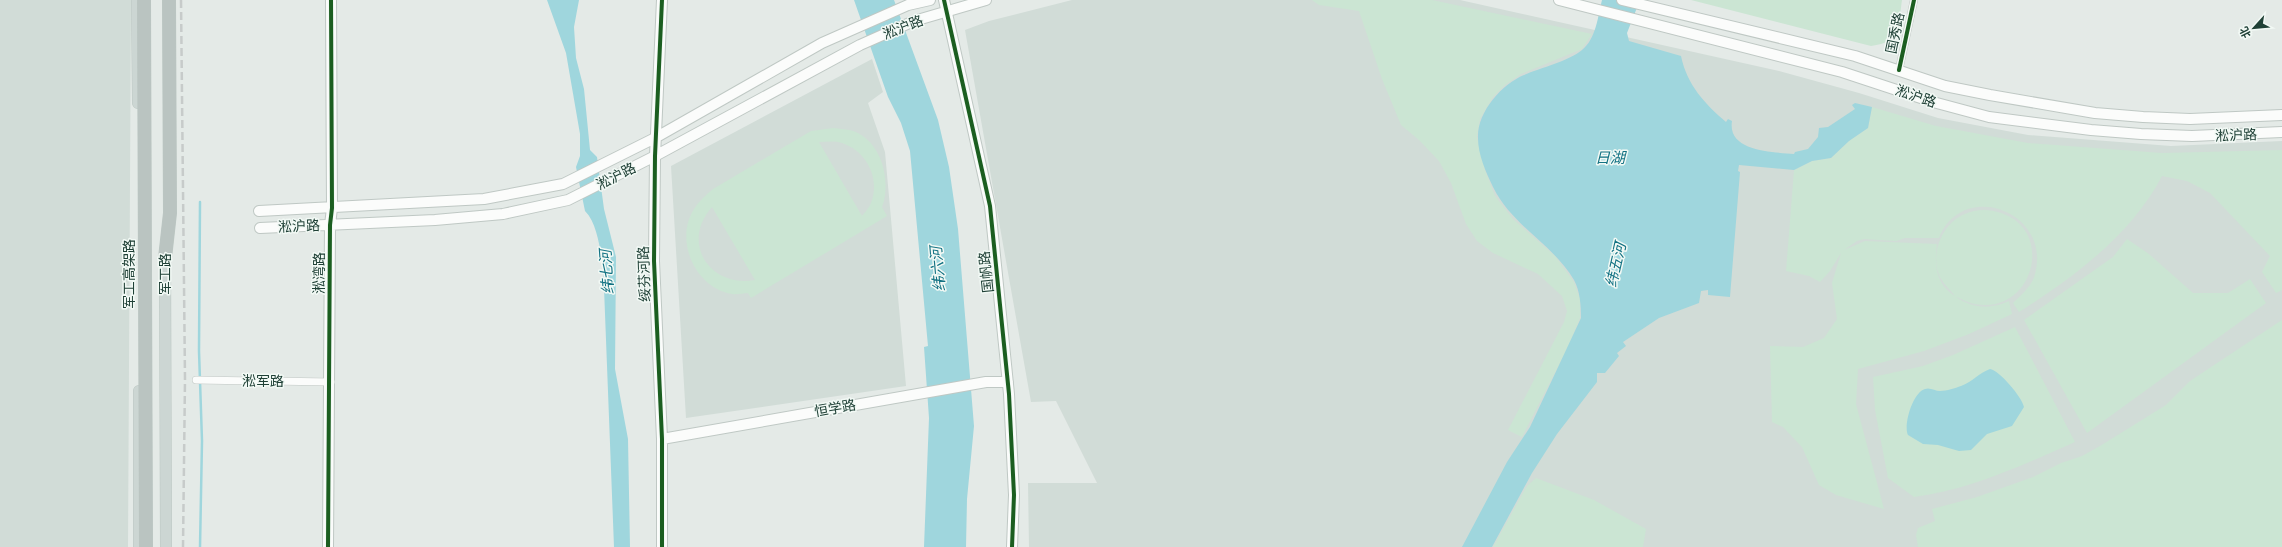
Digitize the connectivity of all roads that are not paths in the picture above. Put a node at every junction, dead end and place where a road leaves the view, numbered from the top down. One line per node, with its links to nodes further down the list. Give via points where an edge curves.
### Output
1 (138, 0): 29 (main road, 军工路)
2 (144, 0): 30 (highway, 军工高架路, bridge)
3 (165, 0): 24 (main road, 军工路)
4 (169, 0): 24 (highway, bridge, via 170,213)
5 (331, 0): 20 (main road, 淞湾路)
6 (662, 0): 18 (main road, 绥芬河路)
7 (930, 0): 18 (main road, 淞沪路, via 908,5 822,43)
8 (944, 0): 13 (main road, 国帆路)
9 (986, 0): 13 (main road, 淞沪路)
10 (1559, 0): 15 (main road, 淞沪路, via 1842,72)
11 (1622, 0): 14 (main road, 淞沪路, via 1855,56)
12 (1914, 0): 14 (street, 国秀路)
13 (947, 13): 19 (main road, 淞沪路, via 914,21 860,45); 27 (main road, 国帆路, via 990,206)
14 (1898, 70): 15 (main road, 国秀路); 16 (main road, 淞沪路, via 1960,89 2095,113 2190,119)
15 (1894, 88): 17 (main road, 淞沪路, via 1933,102 1989,117 2091,130 2192,136)
16 (2282, 115)
17 (2282, 132)
18 (655, 138): 19 (main road, 绥芬河路); 20 (main road, 淞沪路, via 563,184 484,199)
19 (655, 156): 22 (main road, 淞沪路, via 568,200 503,214 435,220); 28 (main road, 绥芬河路, via 654,260)
20 (332, 208): 21 (main road, 淞沪路); 22 (main road, 淞湾路)
21 (259, 212)
22 (330, 224): 23 (main road, 淞沪路); 26 (main road, 淞湾路)
23 (260, 228)
24 (165, 258): 31 (main road, 军工路)
25 (196, 380): 26 (street, 淞军路)
26 (331, 382): 32 (main road, 淞湾路)
27 (1008, 382): 28 (main road, 恒学路, via 976,384); 34 (main road, 国帆路, via 1014,495)
28 (662, 439): 33 (main road, 绥芬河路)
29 (139, 547)
30 (146, 547)
31 (166, 547)
32 (328, 547)
33 (662, 547)
34 (1012, 547)

